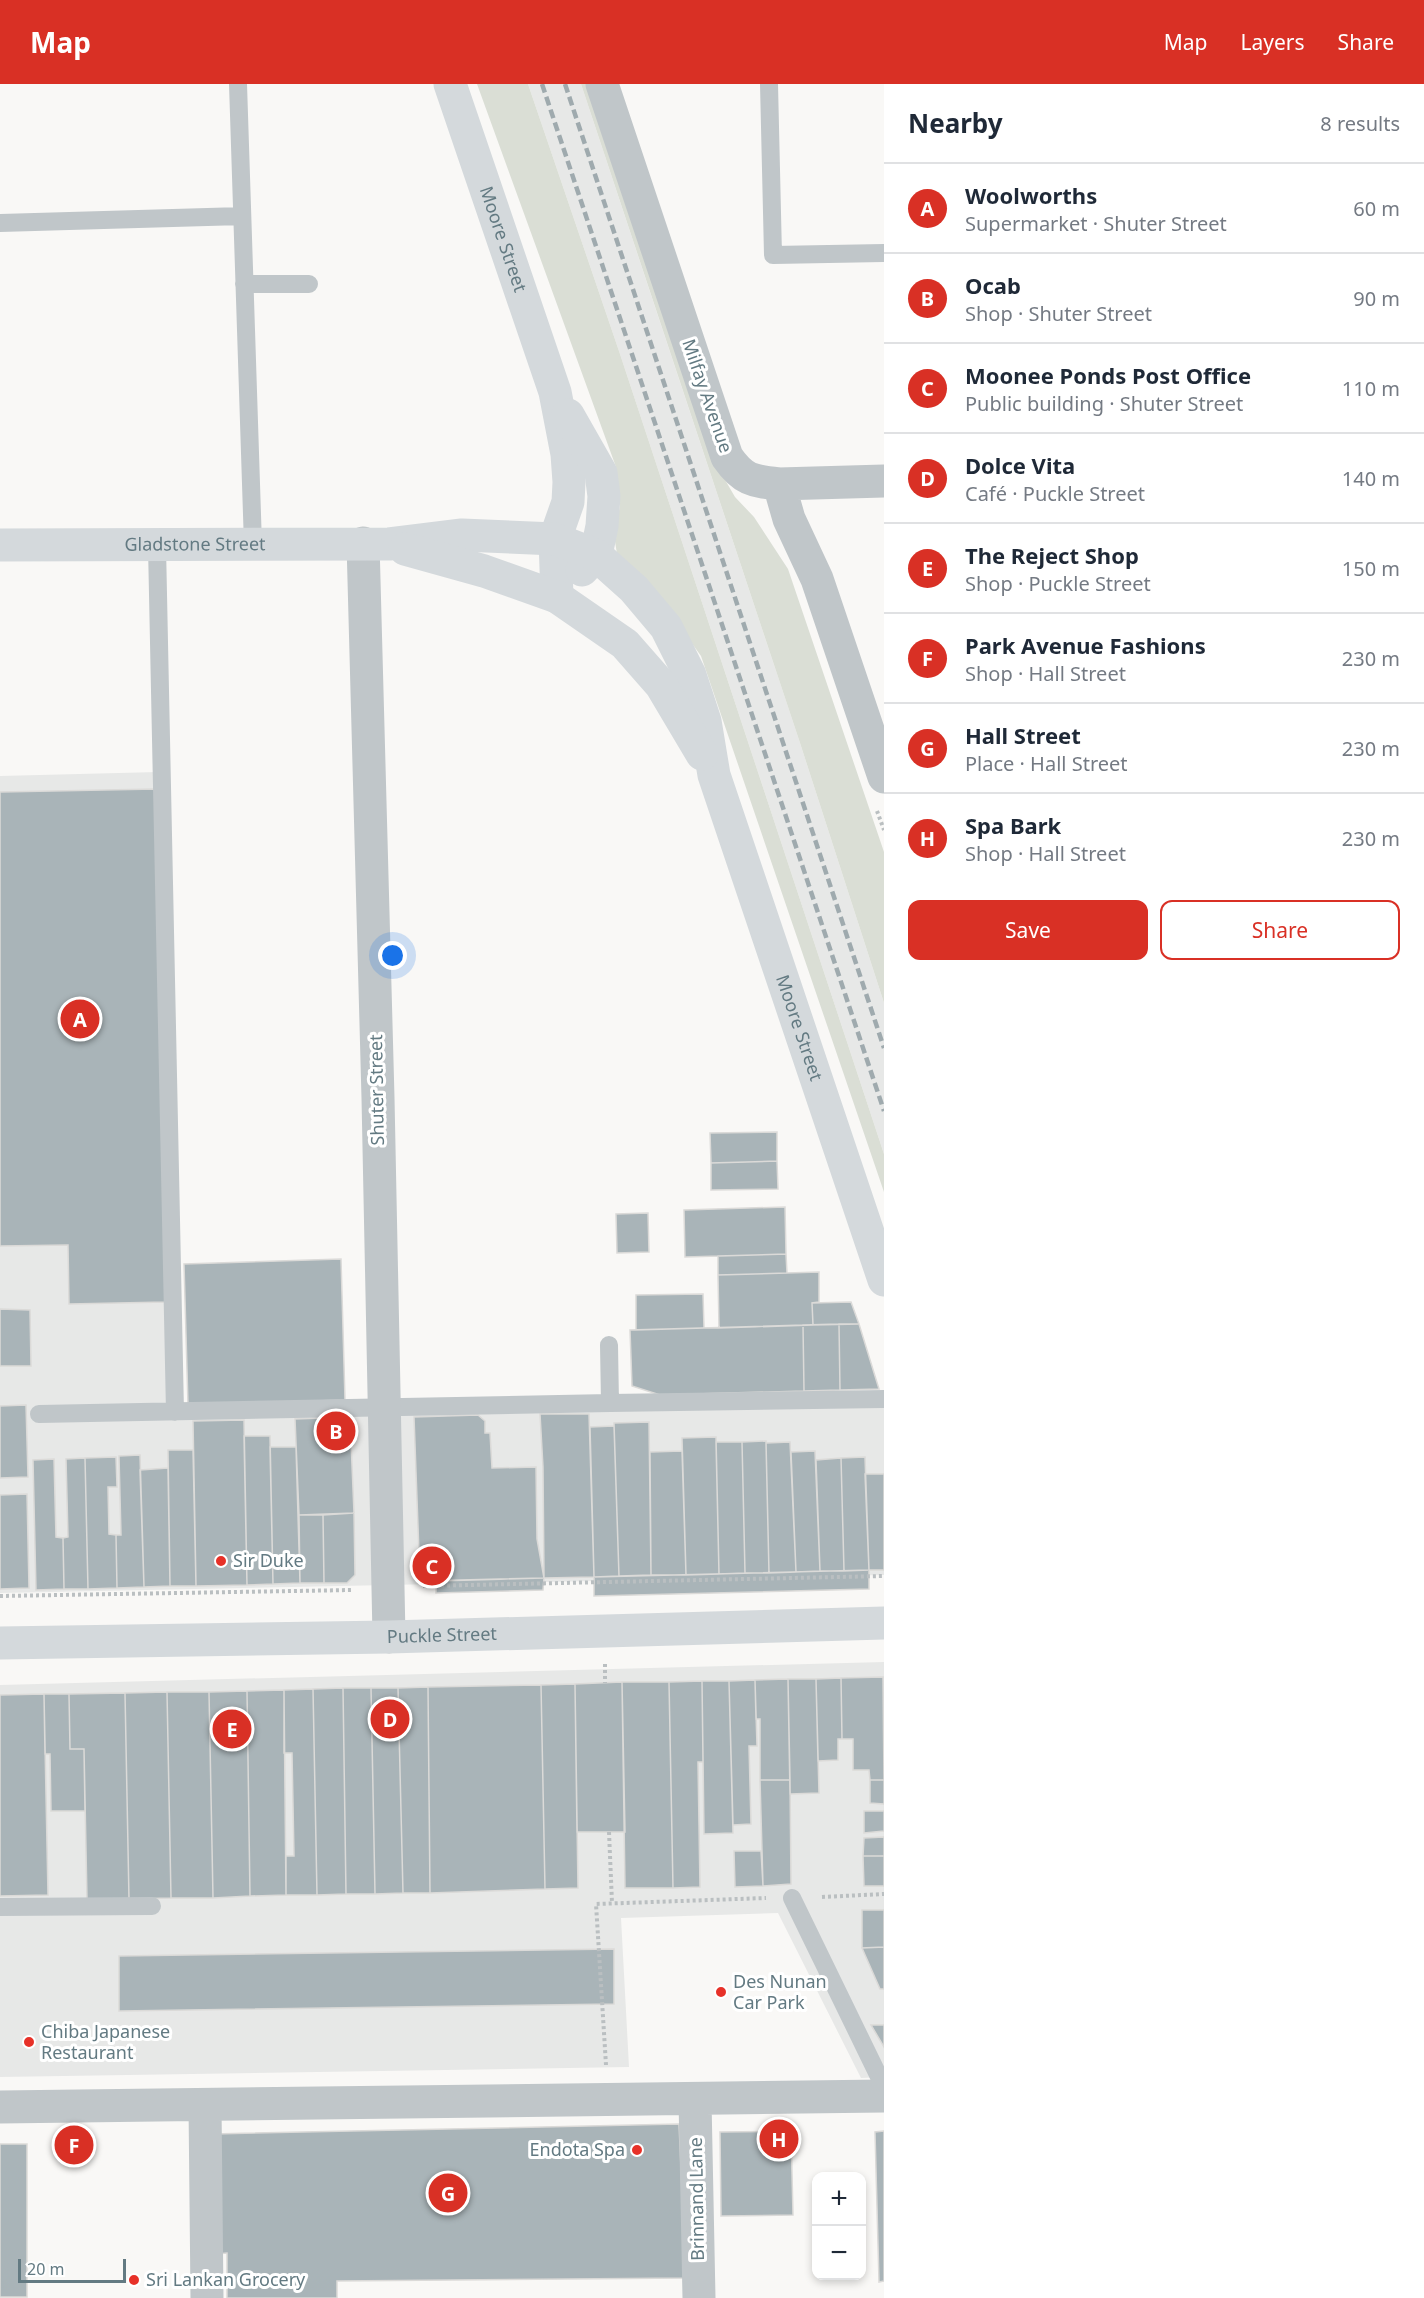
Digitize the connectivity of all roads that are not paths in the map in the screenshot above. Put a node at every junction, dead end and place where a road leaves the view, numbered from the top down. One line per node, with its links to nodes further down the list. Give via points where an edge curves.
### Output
1 (238, 84): 5 (lane)
2 (450, 84): 10 (street, Moore Street)
3 (602, 84): 12 (street, Milfay Avenue, via 727,456 737,471 752,481)
4 (769, 84): 7 (lane, via 773,255)
5 (242, 216): 6 (lane); 8 (lane)
6 (0, 223)
7 (884, 253)
8 (244, 284): 9 (lane); 16 (lane)
9 (309, 284)
10 (555, 392): 13 (street, Moore Street, via 569,482 568,502); 18 (street, Moore Street, via 601,473 604,495)
11 (884, 481): 12 (street, Milfay Avenue)
12 (779, 484): 21 (street, via 789,519 818,579)
13 (555, 538): 14 (street, Gladstone Street, via 462,535); 18 (street, Moore Street); 19 (street, Moore Street)
14 (376, 544): 16 (street, Gladstone Street); 19 (street, Gladstone Street, via 484,571); 26 (street, Shuter Street)
15 (0, 545): 17 (street, Gladstone Street)
16 (253, 545): 17 (street, Gladstone Street)
17 (157, 546): 27 (lane)
18 (596, 555): 19 (street); 20 (street, Moore Street, via 634,589 666,627 690,675 705,721)
19 (557, 597): 20 (street, Moore Street, via 625,644 654,676)
20 (714, 775): 22 (street, Moore Street)
21 (884, 777)
22 (884, 1281)
23 (609, 1345): 25 (lane)
24 (884, 1400): 25 (lane)
25 (610, 1403): 26 (lane)
26 (384, 1408): 27 (lane); 30 (street, Shuter Street)
27 (175, 1412): 28 (lane)
28 (39, 1414)
29 (884, 1623): 30 (street, Puckle Street)
30 (388, 1636): 31 (street, Puckle Street)
31 (0, 1643)
32 (792, 1898): 35 (lane)
33 (152, 1906): 34 (lane)
34 (0, 1907)
35 (884, 2087)
36 (884, 2096): 37 (street)
37 (695, 2100): 38 (street); 41 (street, Brinnand Lane)
38 (205, 2105): 39 (street); 40 (street)
39 (0, 2107)
40 (207, 2298)
41 (699, 2298)

